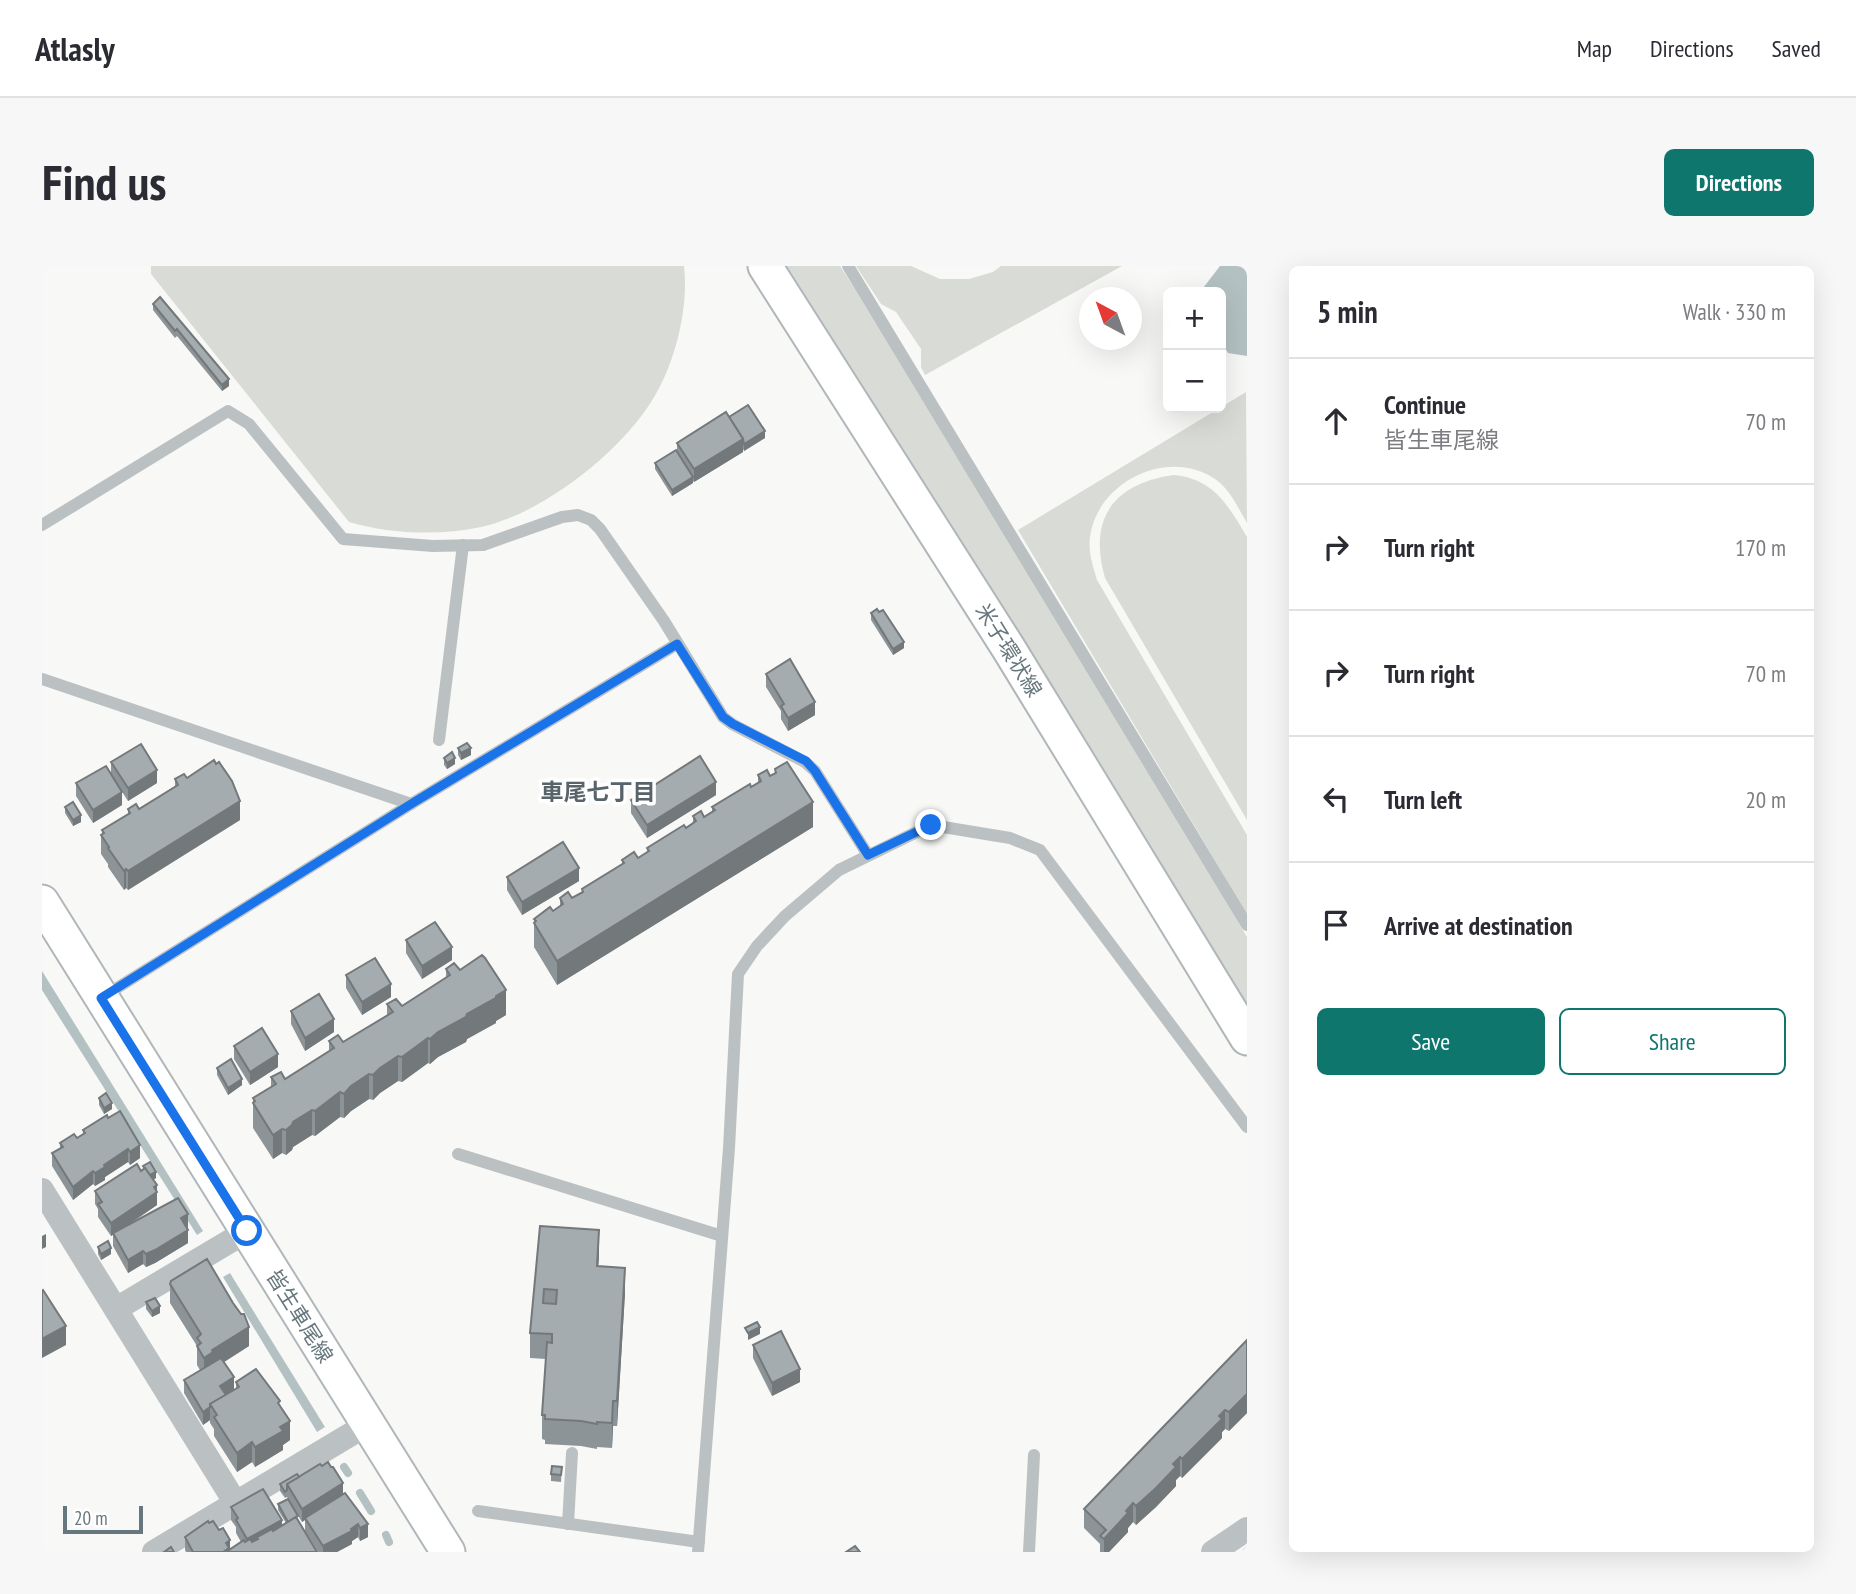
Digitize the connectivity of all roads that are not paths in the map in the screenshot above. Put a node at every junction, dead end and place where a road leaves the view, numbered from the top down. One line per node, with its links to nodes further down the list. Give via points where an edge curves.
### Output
1 (765, 266): 13 (main road, 米子環状線, via 1016,660)
2 (848, 266): 11 (lane)
3 (42, 525): 4 (lane, via 228,411 249,424 343,539)
4 (463, 545): 5 (lane, via 483,545 562,517 578,515 592,520); 7 (lane)
5 (677, 644): 8 (lane); 9 (lane, via 723,717 806,761)
6 (42, 679): 8 (lane)
7 (439, 740)
8 (411, 804): 12 (lane)
9 (868, 855): 14 (lane, via 931,825 1010,838 1040,850); 18 (lane, via 839,870 785,916 738,974)
10 (42, 902): 12 (main road, 皆生車尾線)
11 (1247, 925)
12 (101, 998): 17 (main road, 皆生車尾線)
13 (1247, 1038)
14 (1247, 1127)
15 (458, 1154): 18 (lane)
16 (42, 1190): 19 (street)
17 (247, 1231): 19 (street); 20 (main road, 皆生車尾線)
18 (722, 1236): 27 (lane)
19 (116, 1309): 23 (street)
20 (368, 1424): 23 (street); 29 (main road, 皆生車尾線)
21 (572, 1453): 25 (lane)
22 (1034, 1455): 30 (lane)
23 (235, 1502): 28 (street)
24 (478, 1511): 25 (lane)
25 (568, 1524): 27 (lane)
26 (1247, 1529): 31 (street)
27 (698, 1547)
28 (155, 1552)
29 (448, 1552)
30 (1029, 1552)
31 (1213, 1552)

